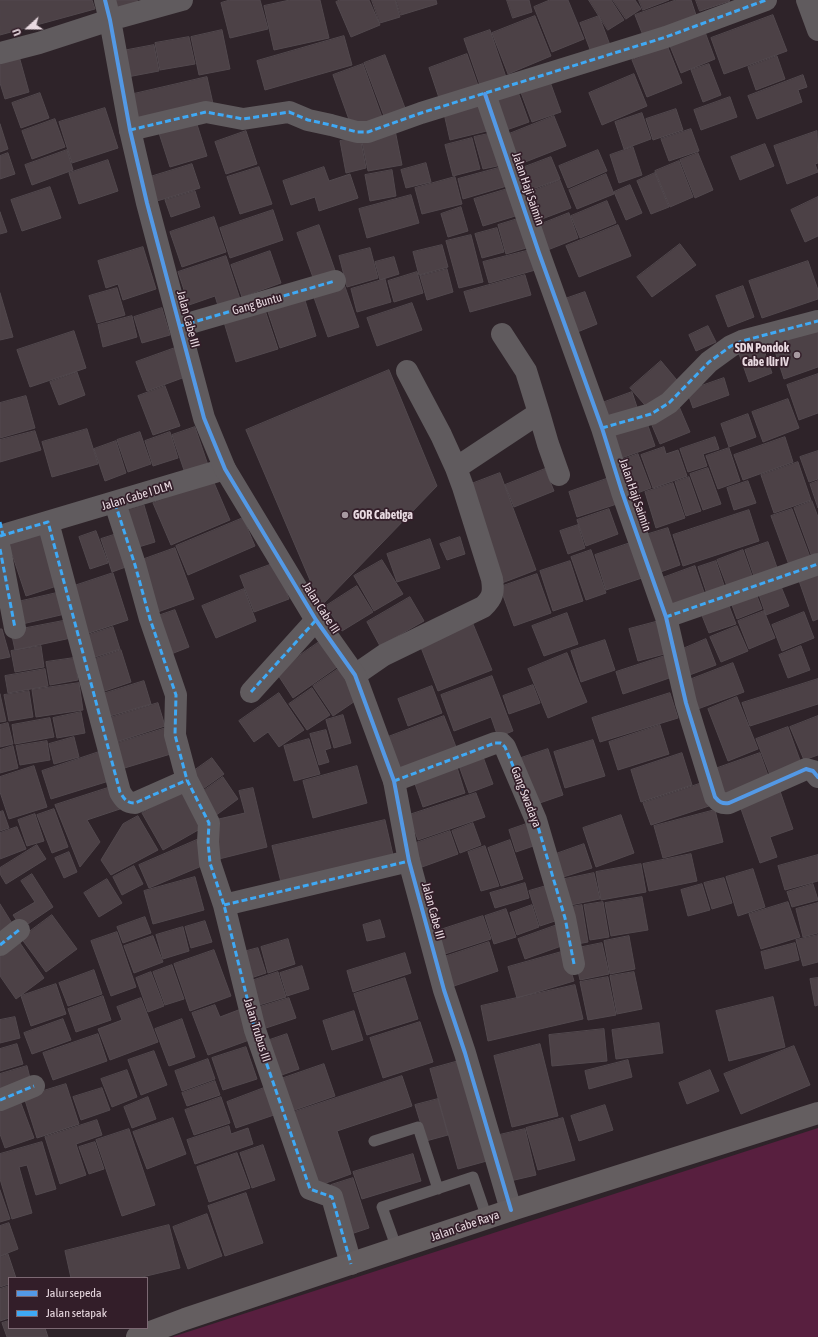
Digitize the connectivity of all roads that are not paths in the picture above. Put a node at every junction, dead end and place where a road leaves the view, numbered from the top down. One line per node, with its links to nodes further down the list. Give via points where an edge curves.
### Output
1 (182, 0): 4 (street)
2 (766, 0): 7 (street, via 666,37)
3 (807, 0): 5 (street)
4 (108, 10): 6 (street, via 39,44); 8 (street, Jalan Cabe III)
5 (818, 30)
6 (0, 53)
7 (485, 94): 8 (street, via 368,132 357,132 308,120 288,112 243,119 206,112); 15 (street, Jalan Haji Saimin)
8 (130, 130): 11 (street, Jalan Cabe III)
9 (334, 281): 11 (street, Gang Buntu)
10 (818, 320): 15 (street, via 731,346 708,362 669,403 651,414)
11 (180, 326): 17 (street, Jalan Cabe III, via 204,418)
12 (502, 334): 14 (street, via 526,371)
13 (407, 371): 16 (street)
14 (539, 413): 16 (street); 18 (street)
15 (602, 428): 23 (street, Jalan Haji Saimin)
16 (456, 468): 26 (street, via 492,579 494,592 490,601 483,608 384,656)
17 (225, 469): 19 (street, Jalan Cabe I DLM); 24 (street, Jalan Cabe III)
18 (560, 475)
19 (115, 503): 20 (street, Jalan Cabe I DLM); 29 (street, Jalan Trubus III, via 176,695 175,735)
20 (48, 522): 21 (street, Jalan Cabe I DLM); 29 (street, via 123,798 127,802 135,803)
21 (1, 536): 25 (street)
22 (818, 564): 23 (street)
23 (666, 617): 28 (street, Jalan Haji Saimin, via 686,703 715,797 723,803 729,803 806,769 813,771)
24 (316, 620): 26 (street, Jalan Cabe III); 27 (street)
25 (15, 628)
26 (355, 675): 30 (street, Jalan Cabe III)
27 (251, 692)
28 (818, 777)
29 (187, 780): 32 (street, Jalan Trubus III, via 209,823 210,863)
30 (394, 781): 31 (street, Jalan Cabe III); 35 (street, Gang Swadaya, via 495,743 501,743 505,747 536,820 565,918)
31 (410, 861): 32 (street); 41 (street, Jalan Cabe III, via 444,990)
32 (224, 905): 44 (street, Jalan Trubus III, via 255,1030 310,1189 332,1197)
33 (19, 930): 34 (street)
34 (0, 945)
35 (574, 964)
36 (34, 1086): 37 (street)
37 (0, 1100)
38 (818, 1113): 41 (main road, Jalan Cabe Raya)
39 (374, 1141): 40 (lane, via 418,1127)
40 (438, 1189): 42 (lane, via 473,1177); 43 (lane, via 382,1207)
41 (511, 1210): 42 (main road, Jalan Cabe Raya)
42 (487, 1218): 43 (main road, Jalan Cabe Raya)
43 (397, 1249): 44 (main road, Jalan Cabe Raya)
44 (351, 1264): 45 (main road, Jalan Cabe Raya)
45 (137, 1337)

